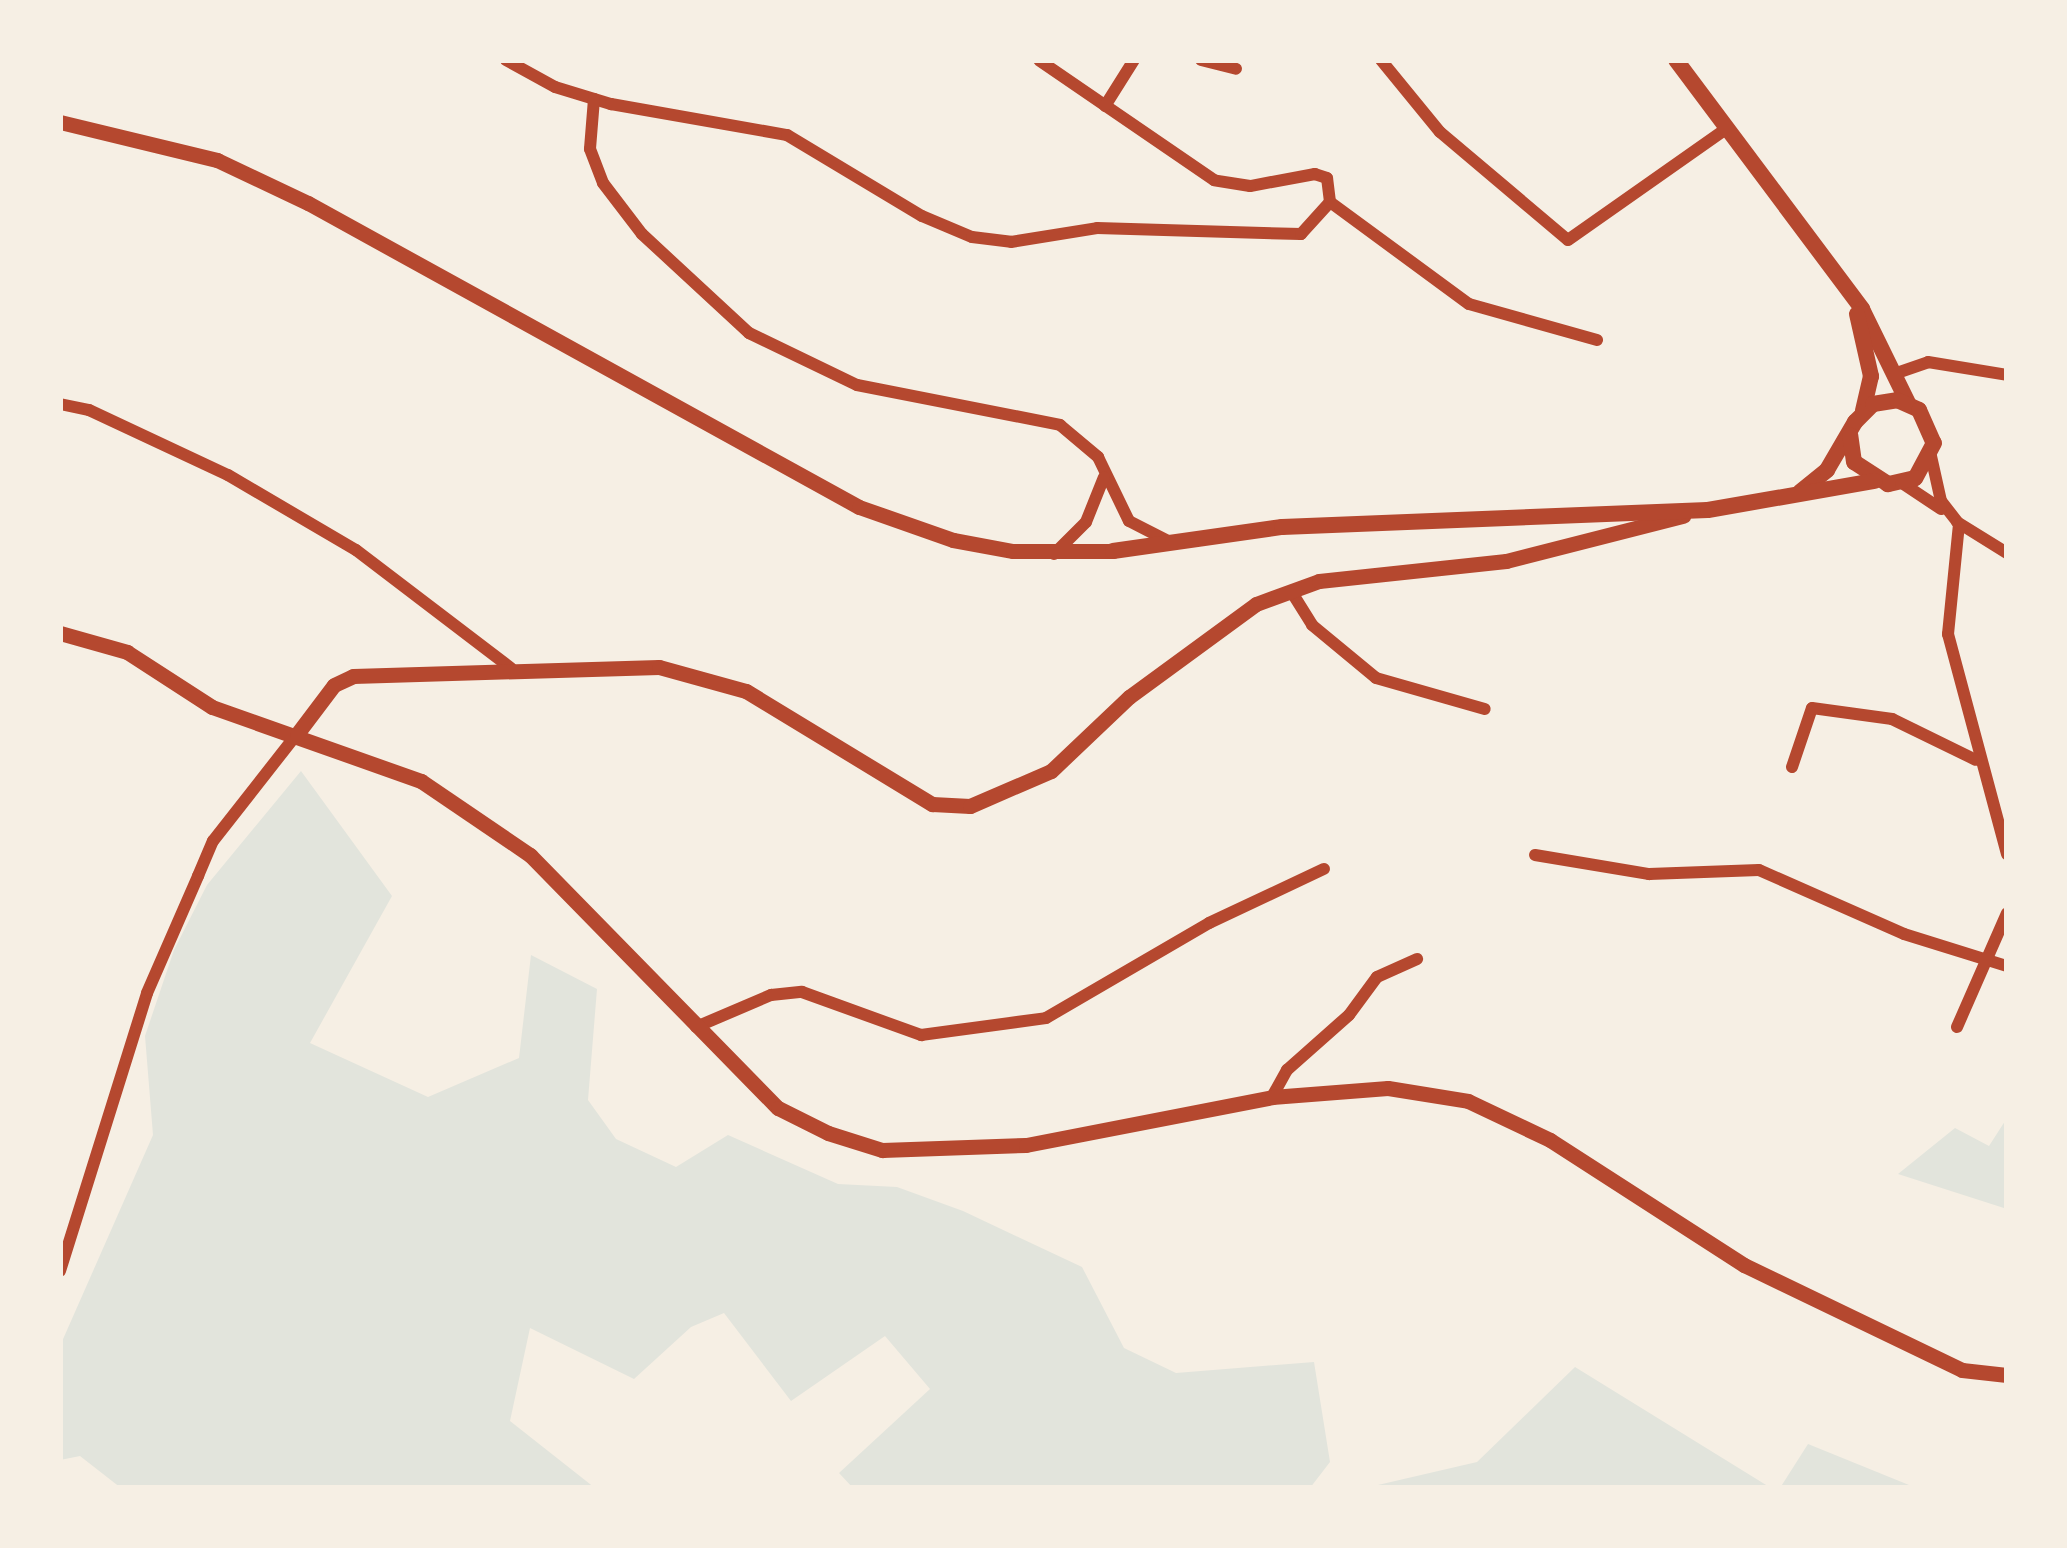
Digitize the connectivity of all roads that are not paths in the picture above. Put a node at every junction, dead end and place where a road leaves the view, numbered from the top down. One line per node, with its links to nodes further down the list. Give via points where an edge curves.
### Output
1 (506, 60): 8 (street)
2 (1039, 60): 9 (street)
3 (1134, 60): 9 (street)
4 (1201, 60): 7 (street)
5 (1381, 60): 11 (street, via 1440,132 1568,240)
6 (1676, 60): 11 (main road)
7 (1237, 69)
8 (594, 98): 12 (street, via 787,135 972,237 1011,242 1096,228 1301,234); 22 (street, via 590,149 603,183 642,234 749,333 856,386 1060,425 1083,438)
9 (1106, 106): 12 (street, via 1228,186 1315,174)
10 (60, 122): 31 (street, via 217,160 308,202 859,507 952,541)
11 (1726, 129): 13 (main road)
12 (1331, 196): 14 (street, via 1468,304)
13 (1841, 280): 15 (main road); 19 (main road, via 1867,346)
14 (1597, 340)
15 (1894, 374): 16 (street, via 1928,362); 18 (main road)
16 (2007, 375)
17 (60, 404): 34 (street, via 228,475 356,550)
18 (1909, 404): 19 (main road, via 1885,400); 21 (main road, via 1927,419)
19 (1863, 411): 20 (main road)
20 (1850, 435): 23 (main road, via 1854,462); 25 (main road, via 1808,488)
21 (1931, 456): 24 (main road); 27 (street, via 1941,501)
22 (1104, 477): 28 (street, via 1129,520); 31 (street, via 1086,522)
23 (1874, 481): 24 (main road); 25 (main road)
24 (1902, 483): 27 (street)
25 (1782, 500): 26 (main road)
26 (1708, 510): 28 (main road, via 1500,512); 32 (street, via 1506,560)
27 (1959, 524): 30 (street); 37 (street, via 1948,634)
28 (1172, 543): 29 (main road)
29 (1113, 551): 31 (street)
30 (2007, 553)
31 (1054, 554)
32 (1291, 591): 34 (street, via 1192,646 1052,772 970,806 932,804 780,710 702,674); 35 (street, via 1312,626 1376,678)
33 (60, 633): 36 (street, via 127,652 212,707)
34 (511, 668): 36 (street, via 353,676 334,686)
35 (1485, 709)
36 (297, 734): 46 (street, via 421,781 530,856); 49 (street, via 213,841 147,993)
37 (1976, 760): 38 (street, via 1892,718 1813,708); 39 (street)
38 (1792, 767)
39 (2007, 854)
40 (1535, 855): 44 (street, via 1649,874 1760,870)
41 (1324, 869): 46 (street, via 1210,923 1046,1018 921,1035 802,992 770,995)
42 (2007, 913): 44 (street)
43 (1417, 959): 48 (street, via 1377,977 1349,1015 1286,1070)
44 (1989, 962): 45 (street); 47 (street)
45 (2007, 966)
46 (696, 1027): 48 (street, via 778,1108 881,1150 1025,1145)
47 (1957, 1028)
48 (1272, 1097): 50 (street, via 1388,1088 1468,1101 1550,1140 1744,1265 1962,1370)
49 (60, 1271)
50 (2007, 1375)

